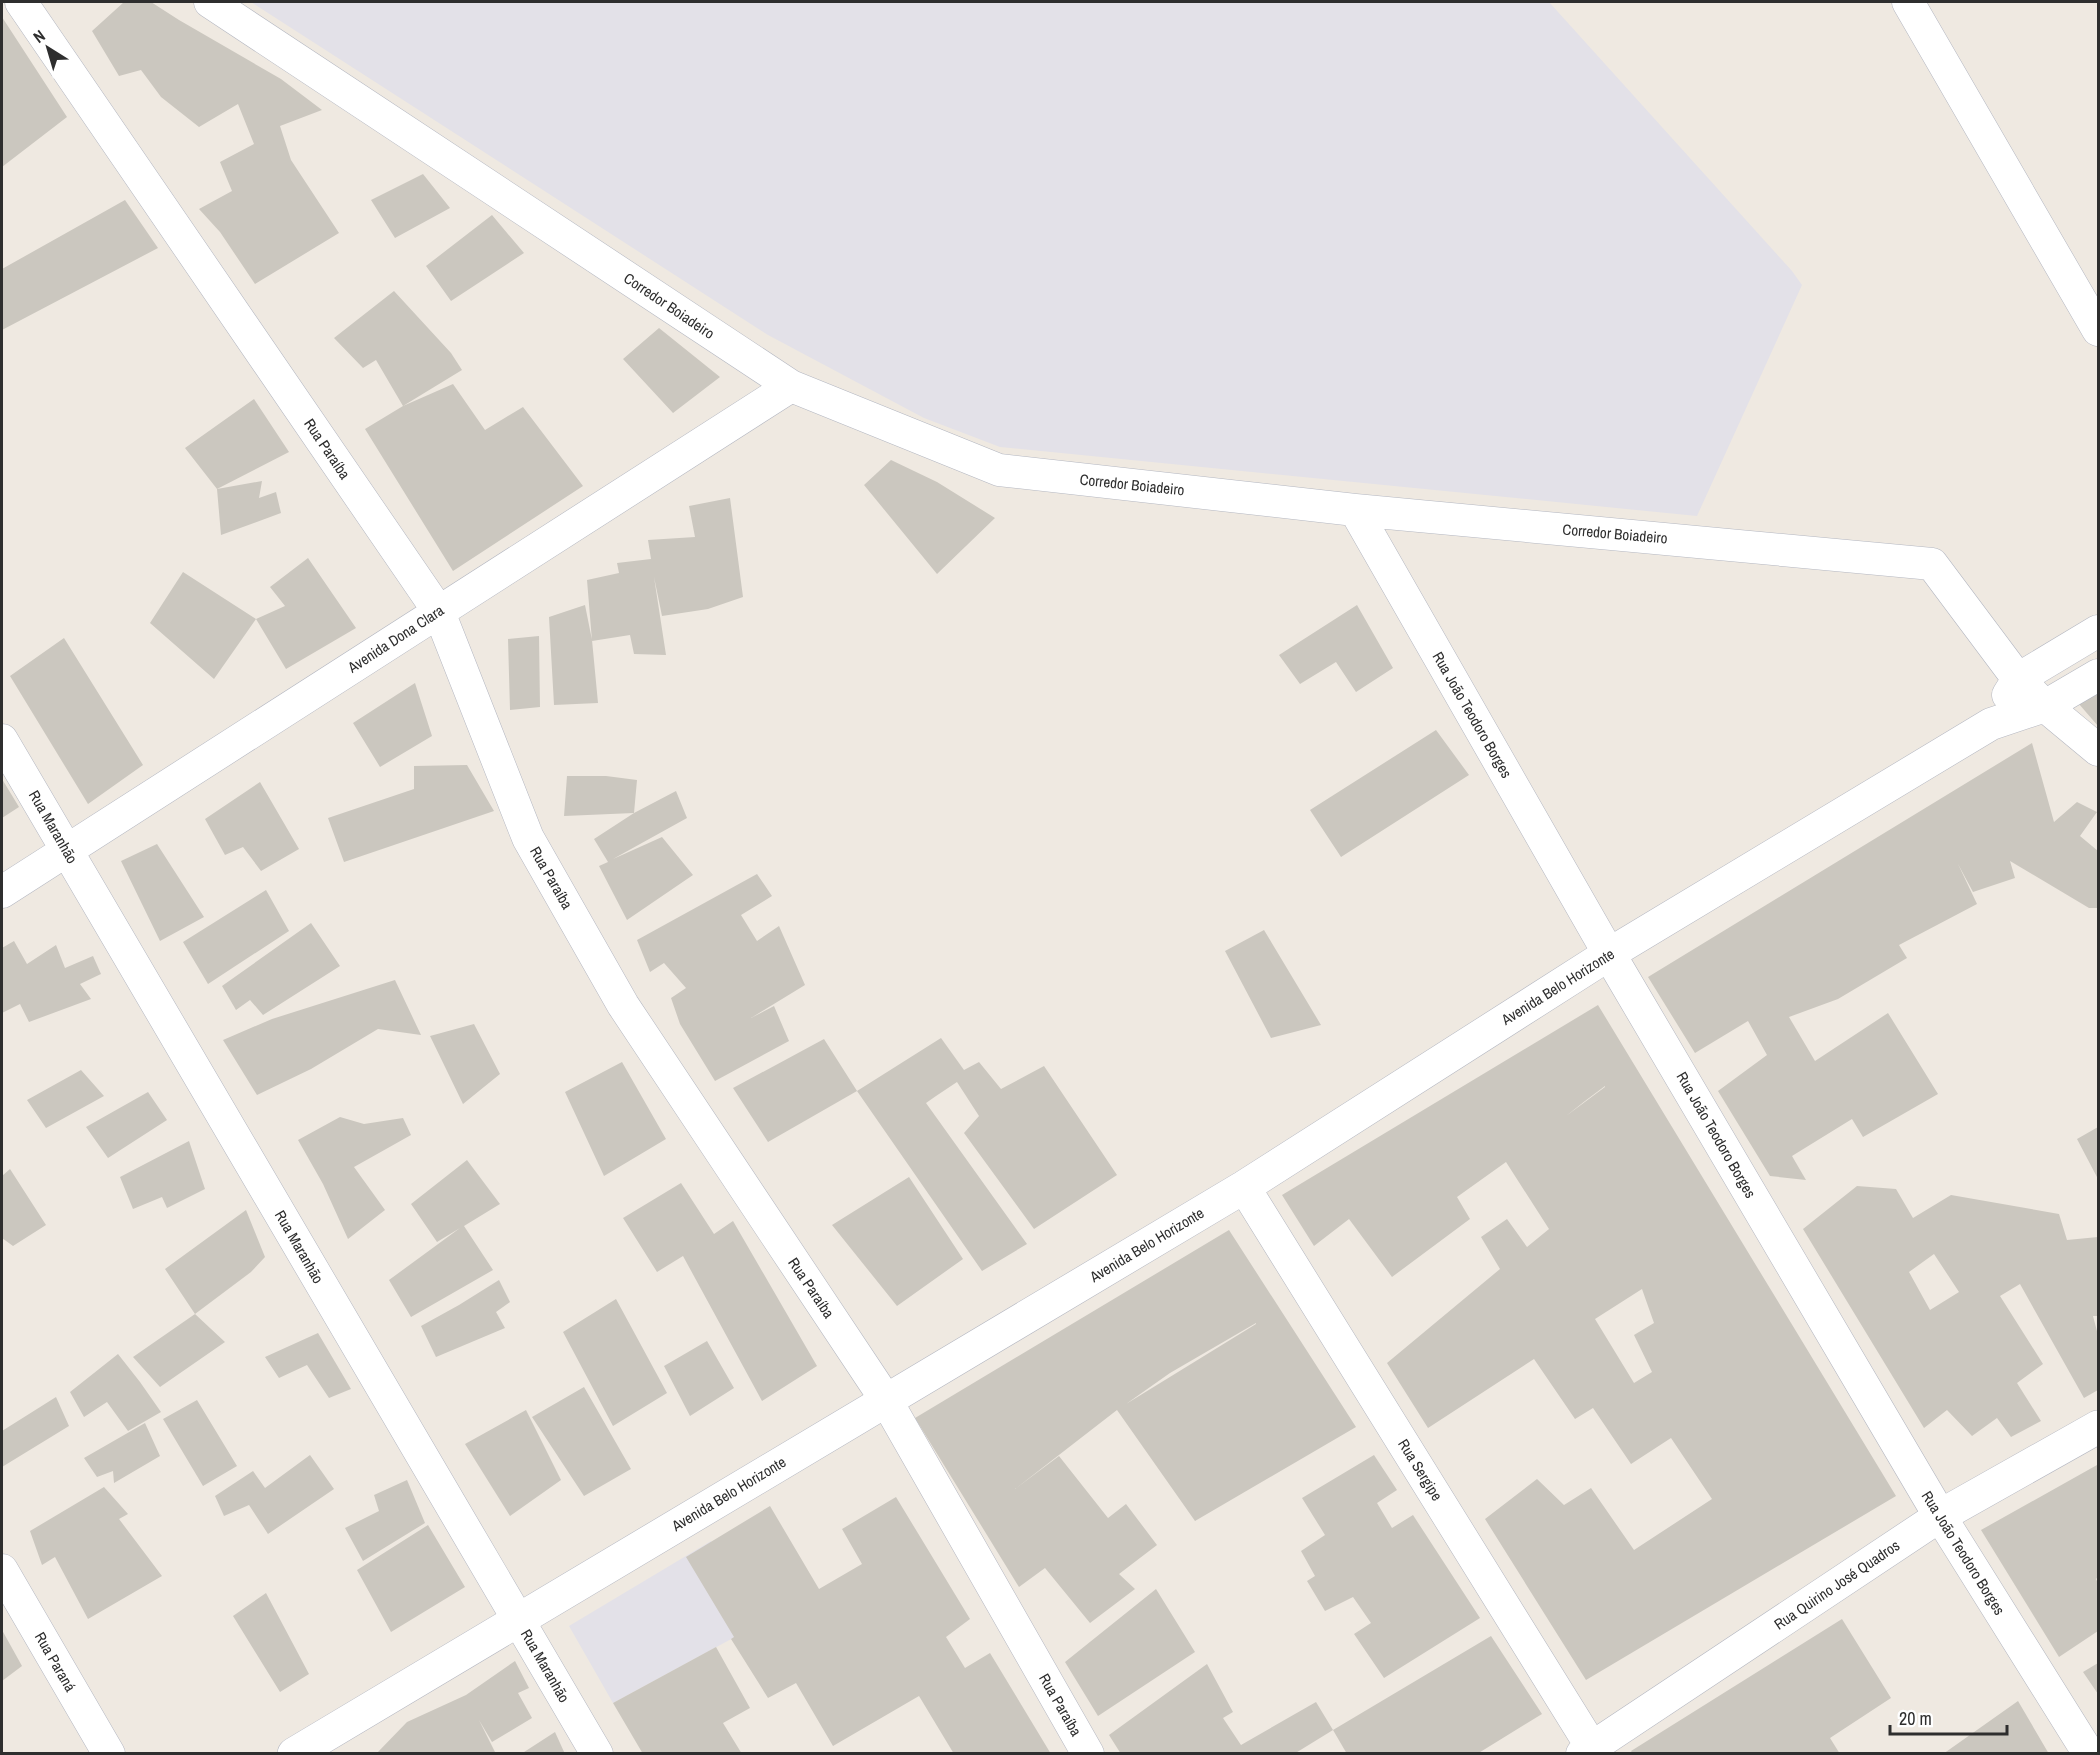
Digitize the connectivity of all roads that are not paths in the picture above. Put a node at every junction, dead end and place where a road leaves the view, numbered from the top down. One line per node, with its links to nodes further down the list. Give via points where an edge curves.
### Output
1 (21, 2): 7 (street, Rua Paraíba)
2 (210, 2): 5 (street, Corredor Boiadeiro)
3 (1908, 2): 4 (street)
4 (2098, 330)
5 (791, 386): 6 (street, Corredor Boiadeiro, via 999,470); 7 (street, Avenida Dona Clara)
6 (1355, 510): 10 (street, Corredor Boiadeiro, via 1932,564); 17 (street, Rua João Teodoro Borges)
7 (438, 612): 15 (street, Avenida Dona Clara); 19 (street, Rua Paraíba, via 528,838 623,1005)
8 (2098, 631): 10 (street, Avenida Belo Horizonte)
9 (2098, 675): 11 (street, Avenida Belo Horizonte)
10 (2018, 679): 11 (street, Corredor Boiadeiro); 12 (street, Avenida Belo Horizonte)
11 (2045, 706): 12 (street, Avenida Belo Horizonte); 14 (street, Corredor Boiadeiro)
12 (1991, 724): 17 (street, Avenida Belo Horizonte)
13 (2, 740): 15 (street, Rua Maranhão)
14 (2098, 750)
15 (67, 850): 16 (street, Avenida Dona Clara); 23 (street, Rua Maranhão)
16 (2, 892)
17 (1609, 954): 18 (street, Avenida Belo Horizonte); 21 (street, Rua João Teodoro Borges)
18 (1244, 1187): 19 (street, Avenida Belo Horizonte); 24 (street, Rua Sergipe)
19 (886, 1400): 23 (street, Avenida Belo Horizonte); 28 (street, Rua Paraíba)
20 (2098, 1427): 21 (street, Rua Quirino José Quadros)
21 (1940, 1516): 24 (street, Rua Quirino José Quadros); 29 (street, Rua João Teodoro Borges)
22 (2, 1570): 25 (street, Rua Paraná)
23 (519, 1620): 26 (street, Avenida Belo Horizonte); 27 (street, Rua Maranhão)
24 (1590, 1752)
25 (109, 1754)
26 (294, 1754)
27 (597, 1754)
28 (1088, 1754)
29 (2089, 1754)

